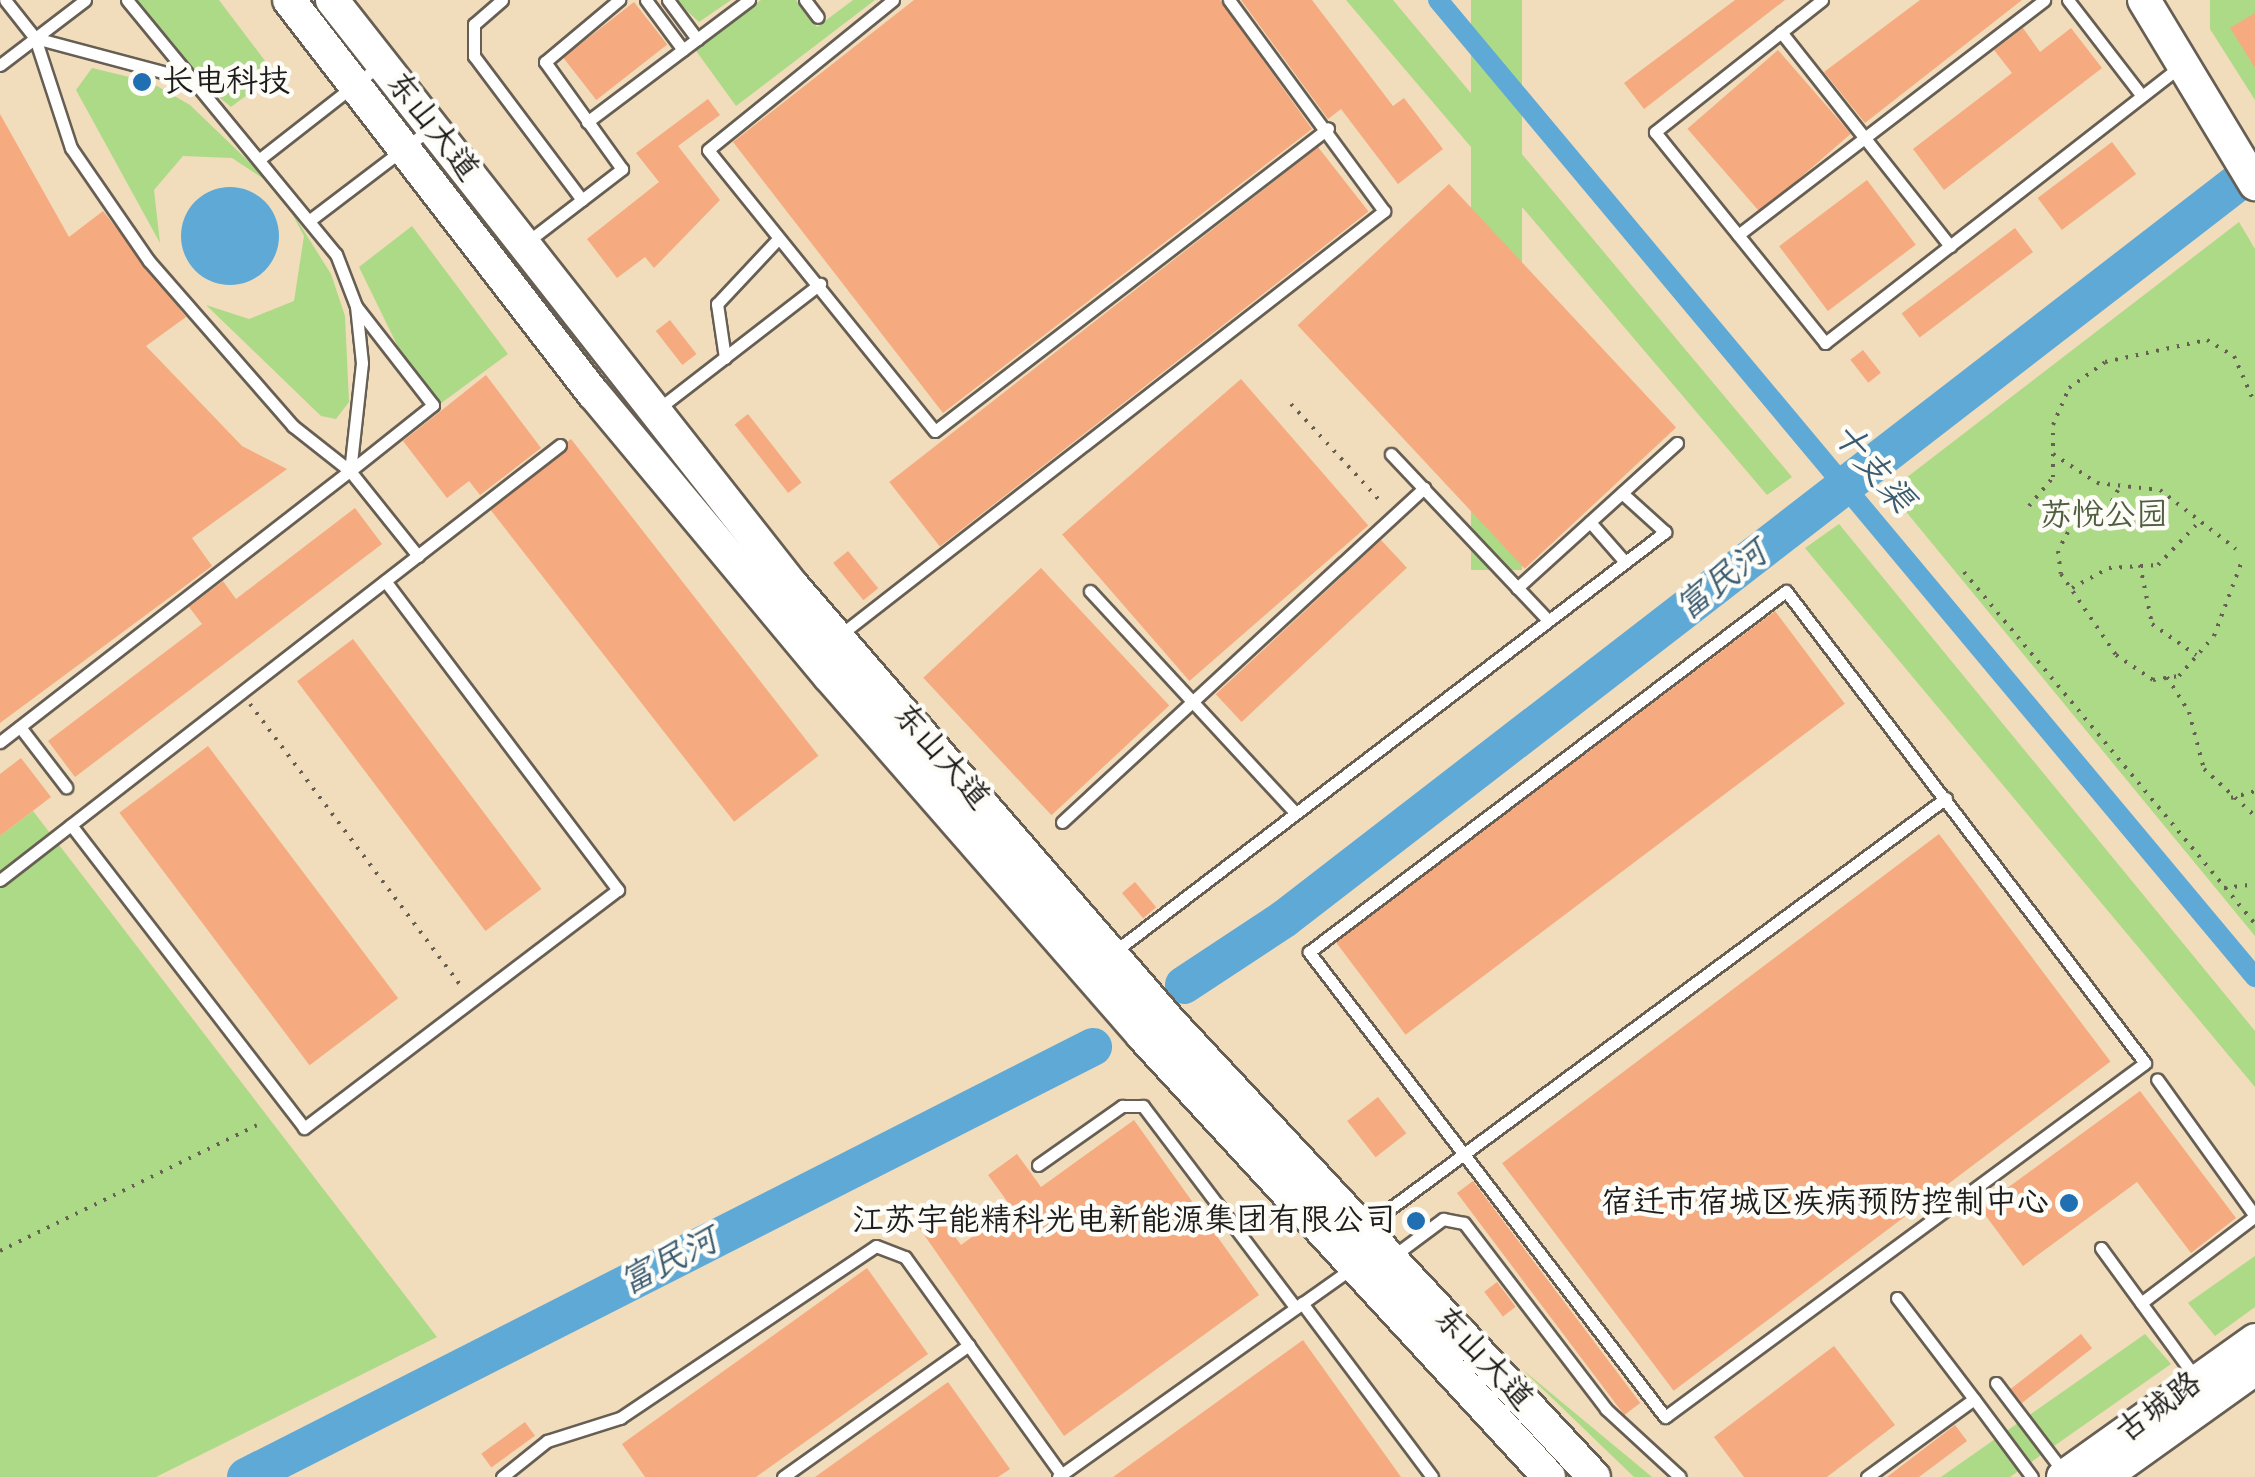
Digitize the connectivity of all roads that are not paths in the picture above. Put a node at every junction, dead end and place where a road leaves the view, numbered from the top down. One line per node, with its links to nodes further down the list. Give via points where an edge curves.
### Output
1 (6, 0): 20 (lane)
2 (85, 0): 20 (lane)
3 (127, 0): 26 (lane)
4 (288, 0): 27 (main road, 东山大道)
5 (332, 0): 23 (main road, 东山大道)
6 (502, 0): 36 (lane, via 474,24 474,56)
7 (619, 0): 29 (lane, via 544,62)
8 (646, 0): 22 (lane)
9 (668, 0): 21 (lane)
10 (749, 0): 21 (lane)
11 (805, 0): 18 (lane)
12 (894, 0): 39 (lane, via 710,140 714,161)
13 (1229, 0): 31 (lane)
14 (1822, 0): 19 (lane)
15 (2044, 0): 32 (lane)
16 (2068, 0): 28 (lane)
17 (2144, 0): 24 (main road)
18 (818, 18)
19 (1781, 32): 32 (lane); 38 (lane, via 1655,132)
20 (35, 38): 25 (lane); 26 (lane); 50 (lane, via 71,148 149,261 294,426)
21 (697, 39): 22 (lane)
22 (683, 50): 29 (lane)
23 (382, 64): 27 (lane); 30 (main road, 东山大道)
24 (2182, 64): 28 (lane); 35 (main road)
25 (0, 65)
26 (185, 78): 34 (lane)
27 (354, 85): 33 (main road, 东山大道); 34 (lane)
28 (2142, 96): 41 (lane)
29 (587, 122): 36 (lane, via 622,169)
30 (432, 127): 33 (lane); 40 (main road, 东山大道)
31 (1328, 128): 42 (lane, via 935,432); 60 (lane, via 1376,190 1384,211 1376,221)
32 (1864, 138): 38 (lane); 41 (lane)
33 (403, 149): 37 (lane); 46 (main road, 东山大道)
34 (261, 158): 37 (lane)
35 (2255, 184)
36 (582, 200): 40 (lane)
37 (310, 220): 43 (lane, via 336,254)
38 (1738, 236): 41 (lane, via 1825,343)
39 (775, 242): 42 (lane, via 789,244); 44 (lane, via 716,304)
40 (524, 244): 45 (main road, 东山大道)
41 (1950, 246)
42 (820, 284): 44 (lane)
43 (356, 306): 50 (lane, via 362,363); 50 (lane, via 433,405)
44 (725, 358): 45 (lane)
45 (656, 411): 46 (lane); 60 (main road, 东山大道)
46 (627, 434): 60 (main road, 东山大道)
47 (1677, 443): 52 (lane)
48 (560, 445): 54 (lane)
49 (1391, 454): 51 (lane)
50 (350, 471): 54 (lane); 62 (lane)
51 (1424, 488): 57 (lane); 61 (lane)
52 (1622, 493): 53 (lane); 55 (lane, via 1664,532)
53 (1590, 522): 55 (lane); 57 (lane)
54 (418, 556): 56 (lane)
55 (1625, 562): 59 (lane)
56 (385, 581): 68 (lane); 68 (lane, via 618,890 304,1128)
57 (1517, 588): 59 (lane)
58 (1090, 591): 61 (lane)
59 (1548, 620): 66 (lane)
60 (825, 647): 70 (main road, 东山大道)
61 (1192, 702): 66 (lane); 67 (lane)
62 (20, 726): 63 (lane); 64 (lane)
63 (0, 742)
64 (66, 787)
65 (1946, 798): 72 (lane); 72 (lane, via 1797,597 1766,598 1308,952); 72 (lane, via 2145,1063 1674,1417 1648,1404)
66 (1294, 812): 70 (lane)
67 (1062, 822)
68 (71, 825): 69 (lane)
69 (0, 880)
70 (1099, 964): 75 (main road, 东山大道)
71 (2156, 1078): 77 (lane, via 2255,1216)
72 (1460, 1156): 75 (lane)
73 (1038, 1165): 78 (lane, via 1122,1106 1143,1106)
74 (2101, 1248): 77 (lane)
75 (1371, 1251): 78 (lane); 90 (main road, 东山大道); 91 (main road, 东山大道); 92 (lane, via 1443,1219 1464,1223 1606,1410)
76 (1897, 1298): 84 (lane)
77 (2141, 1303): 82 (lane)
78 (1299, 1305): 85 (lane); 89 (lane)
79 (2255, 1340): 82 (main road, 古城路)
80 (969, 1345): 85 (lane); 87 (lane, via 906,1257 876,1246 620,1418 547,1441); 88 (lane)
81 (2255, 1369): 95 (main road, 古城路)
82 (2198, 1380): 86 (main road, 古城路)
83 (1996, 1384): 86 (lane)
84 (1974, 1399): 93 (lane); 94 (lane)
85 (1060, 1476)
86 (2065, 1476)
87 (502, 1477)
88 (783, 1477)
89 (1432, 1477)
90 (1549, 1477)
91 (1594, 1477)
92 (1680, 1477)
93 (1868, 1477)
94 (2032, 1477)
95 (2104, 1477)

